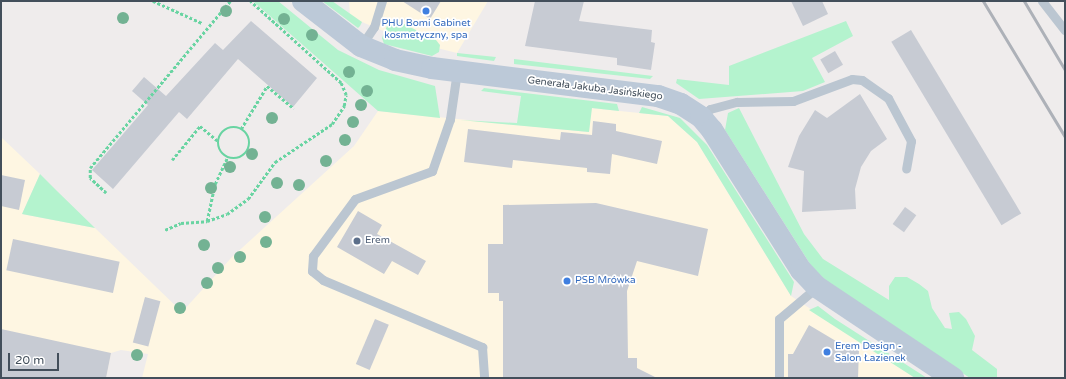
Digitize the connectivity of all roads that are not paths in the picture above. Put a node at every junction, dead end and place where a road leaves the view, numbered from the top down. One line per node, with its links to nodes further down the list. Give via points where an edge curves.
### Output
1 (303, 1): 5 (street, Generała Jakuba Jasińskiego)
2 (382, 1): 5 (lane, via 374,27)
3 (1042, 1): 4 (lane)
4 (1065, 30)
5 (361, 46): 6 (street, Generała Jakuba Jasińskiego, via 395,60)
6 (457, 71): 7 (street, Generała Jakuba Jasińskiego, via 658,96 681,104); 10 (lane, via 450,119 432,171 355,199 312,256 312,271 323,280 482,346)
7 (701, 117): 8 (lane, via 710,109 737,102 793,101 852,79 862,80 888,98 911,141); 9 (street, Generała Jakuba Jasińskiego, via 801,270)
8 (906, 169)
9 (817, 288): 11 (lane, via 779,319); 12 (street, Generała Jakuba Jasińskiego)
10 (484, 378)
11 (779, 378)
12 (953, 378)

